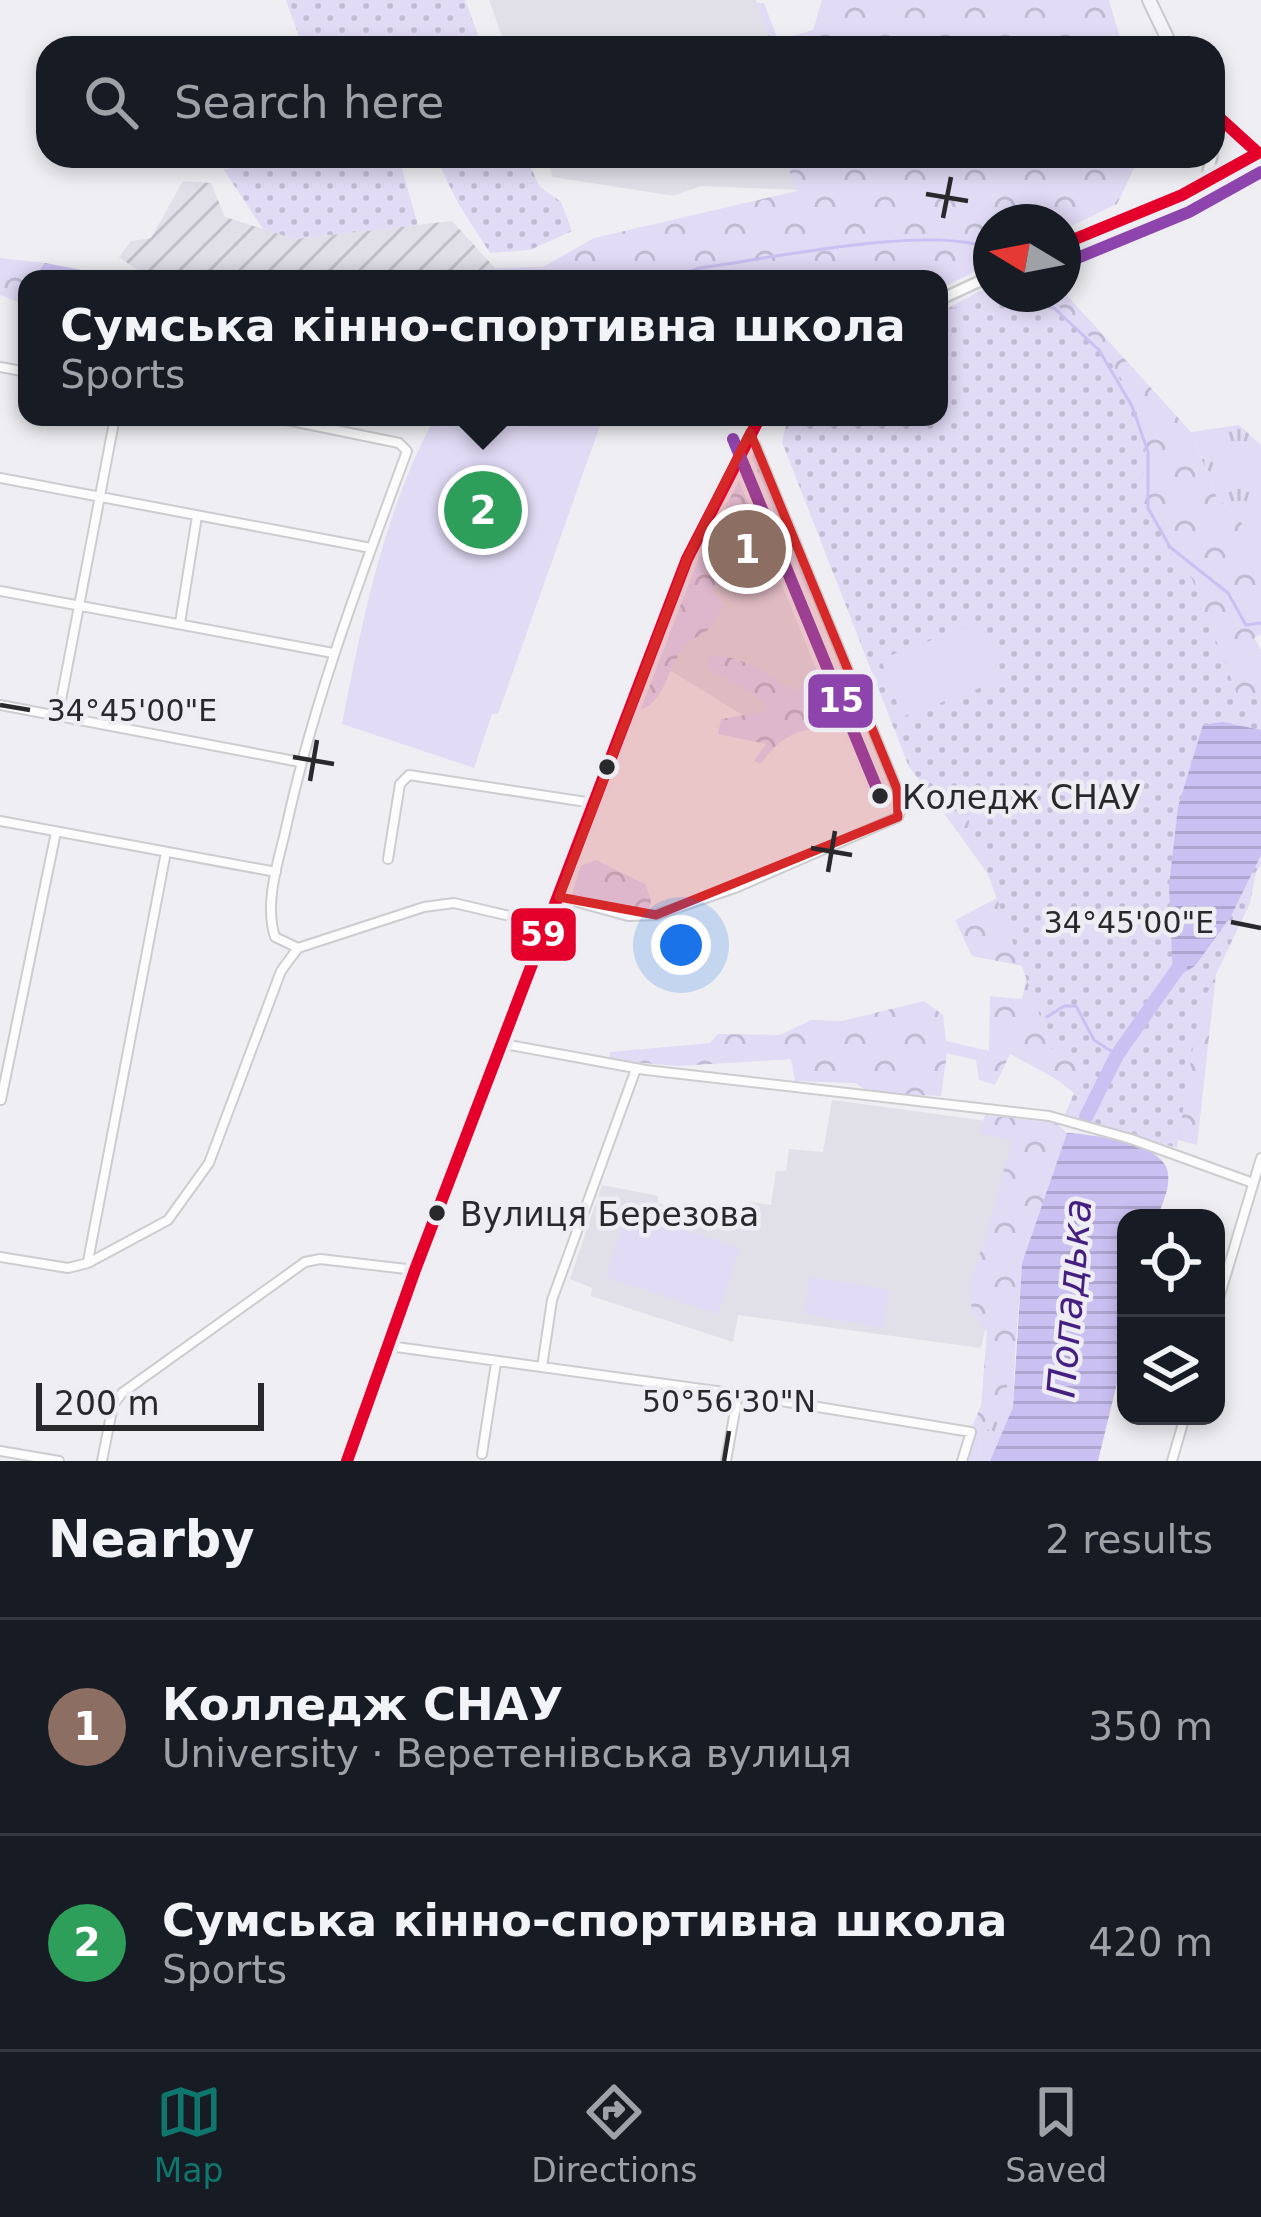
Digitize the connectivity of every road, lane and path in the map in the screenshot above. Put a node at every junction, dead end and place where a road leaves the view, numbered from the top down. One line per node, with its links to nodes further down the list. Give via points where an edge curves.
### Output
1 (1149, 0): 2 (main road)
2 (1166, 36)
3 (1225, 123): 4 (main road)
4 (1260, 154): 7 (street)
5 (1225, 165): 7 (street)
6 (1209, 168): 8 (street)
7 (1232, 171): 8 (street)
8 (1205, 184): 9 (street)
9 (1081, 236)
10 (114, 426): 15 (street)
11 (316, 426): 17 (street, via 407,451)
12 (754, 426): 13 (street)
13 (750, 432): 25 (street, via 687,560); 31 (street, via 903,805 898,817 656,915 628,916)
14 (0, 478): 15 (street)
15 (101, 499): 16 (street); 19 (street)
16 (197, 516): 17 (street); 20 (street)
17 (371, 548): 21 (street)
18 (0, 591): 19 (street)
19 (80, 607): 20 (street); 23 (street)
20 (179, 623): 21 (street)
21 (333, 653): 24 (street)
22 (0, 704): 23 (street)
23 (58, 716): 24 (street)
24 (300, 762): 30 (street)
25 (593, 803): 29 (street, via 409,775 400,784); 31 (street)
26 (0, 821): 27 (street)
27 (56, 832): 28 (street); 36 (street)
28 (166, 852): 30 (street); 40 (street)
29 (388, 860)
30 (276, 872): 33 (street, via 271,924 275,937)
31 (559, 897): 32 (street)
32 (548, 925): 33 (street, via 454,904); 34 (street)
33 (298, 948): 40 (street, via 281,971 194,1189 168,1220)
34 (504, 1044): 35 (street); 41 (street)
35 (636, 1069): 38 (street, via 1049,1116); 45 (street, via 552,1300)
36 (2, 1100)
37 (1261, 1158): 38 (street)
38 (1253, 1183): 42 (street)
39 (0, 1257): 40 (street, via 68,1268)
40 (88, 1263)
41 (415, 1270): 43 (street); 51 (street, via 305,1262 122,1393)
42 (1225, 1278)
43 (389, 1346): 44 (street); 52 (street)
44 (496, 1363): 45 (street); 49 (street)
45 (542, 1367): 46 (street)
46 (737, 1394): 53 (street); 54 (street, via 971,1432)
47 (1182, 1425): 55 (street)
48 (0, 1451): 50 (street)
49 (482, 1454)
50 (59, 1461)
51 (102, 1461)
52 (346, 1461)
53 (726, 1461)
54 (962, 1461)
55 (1172, 1461)

